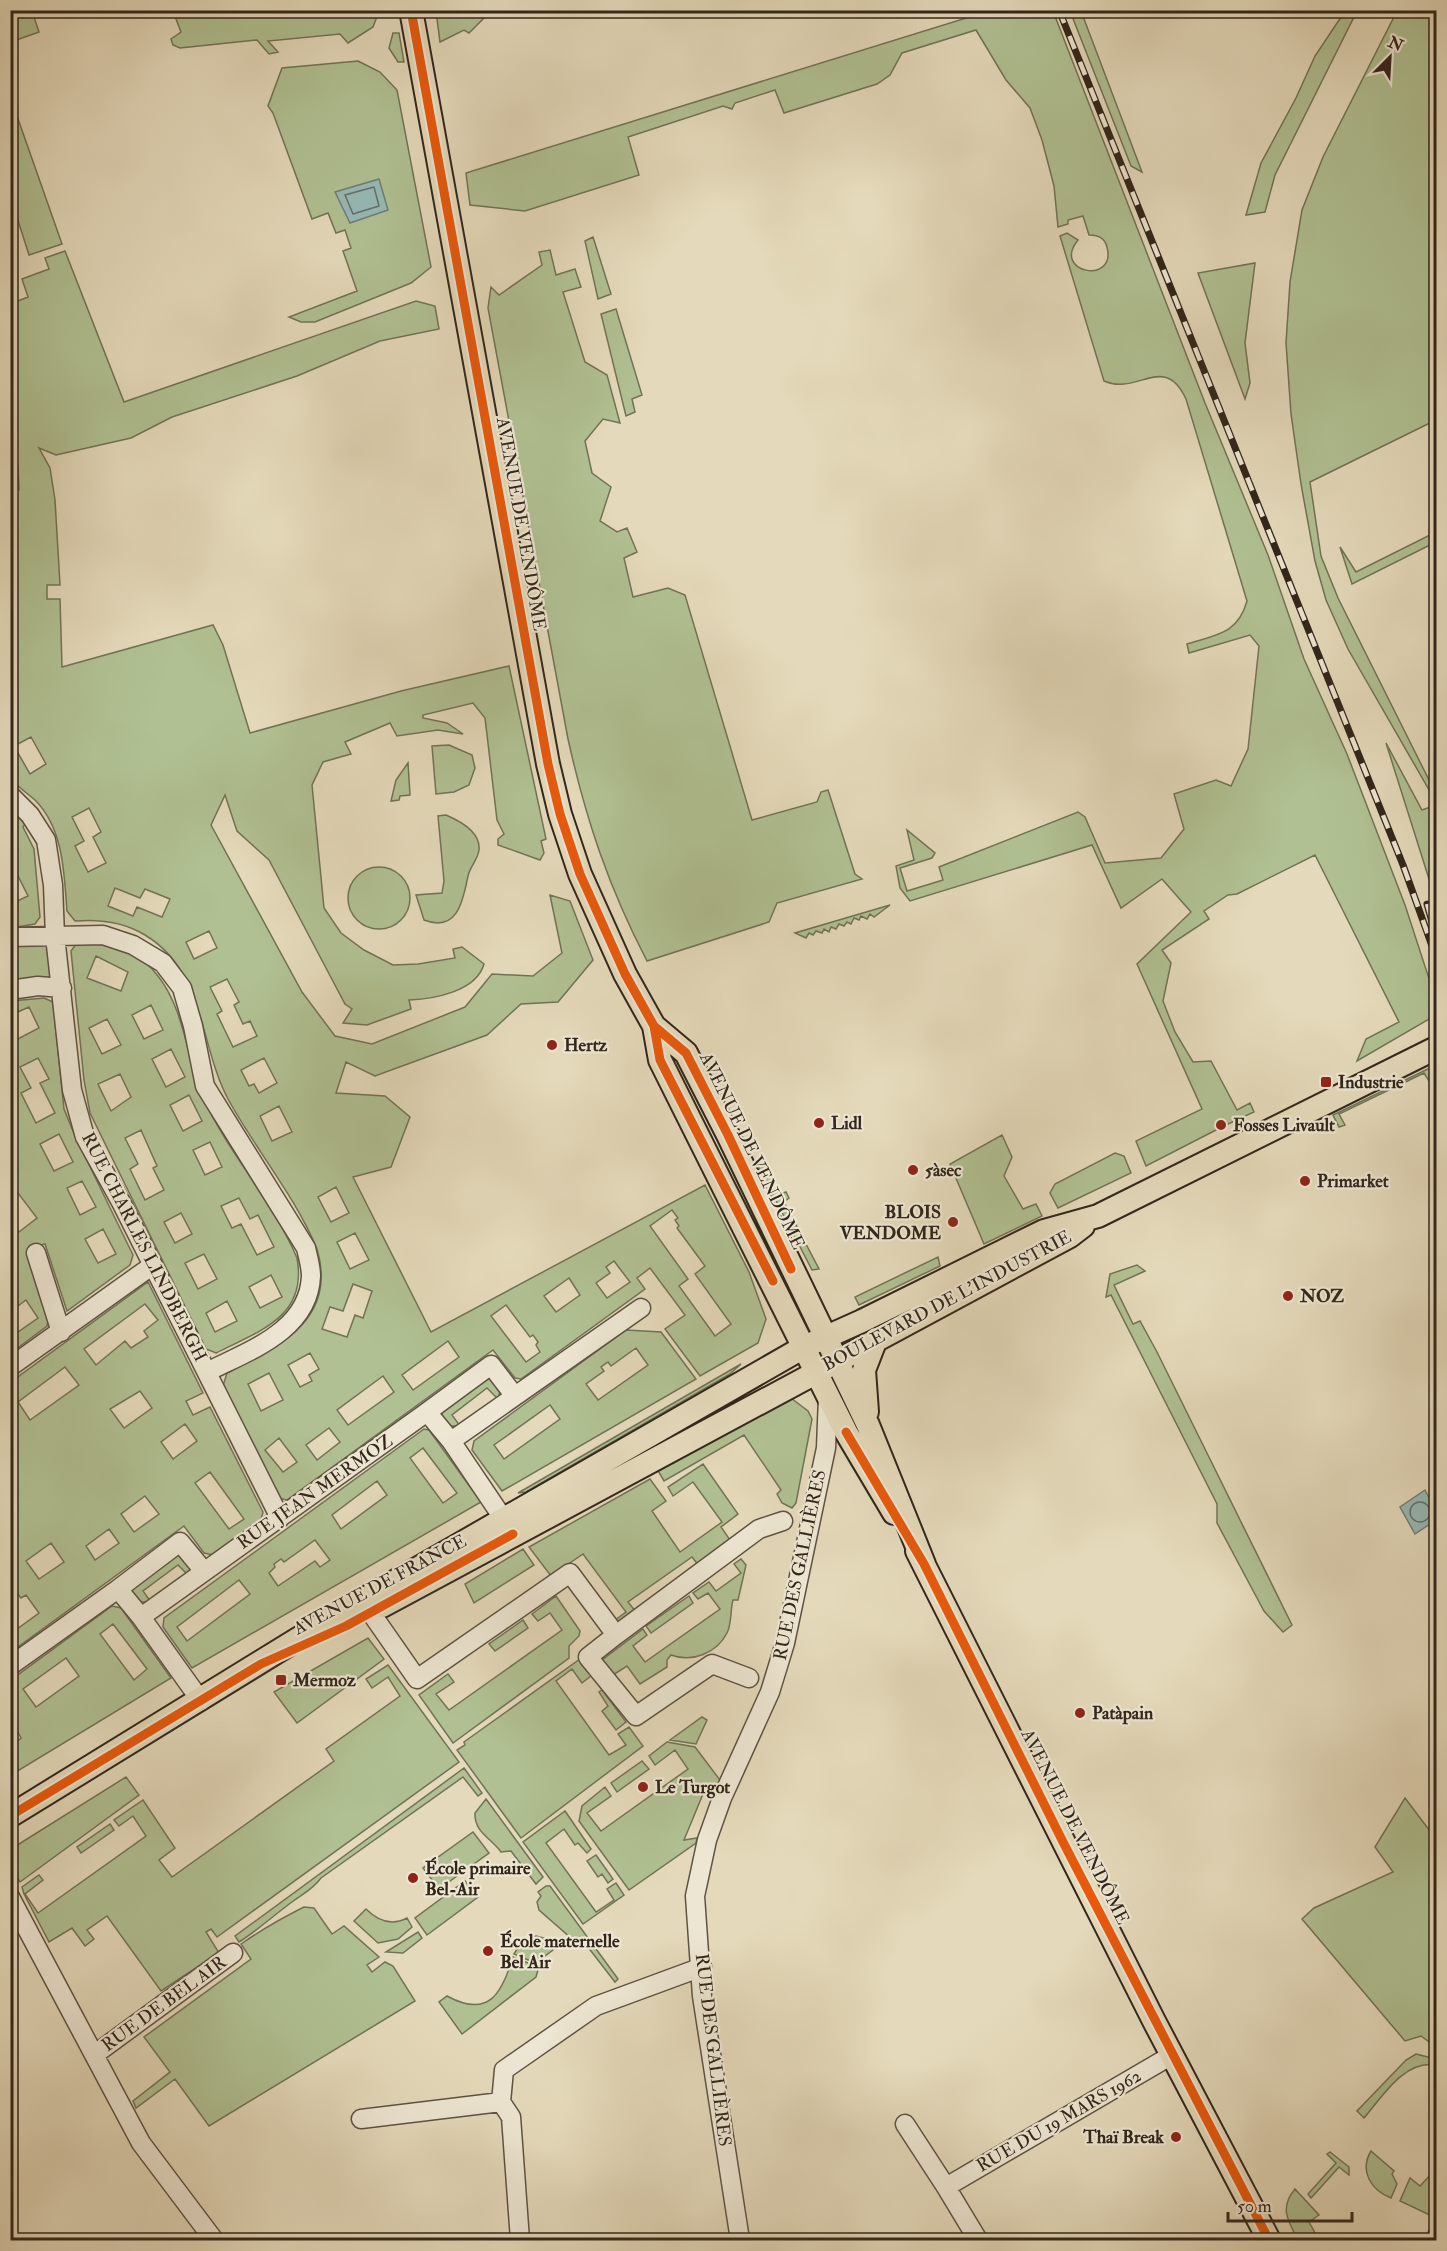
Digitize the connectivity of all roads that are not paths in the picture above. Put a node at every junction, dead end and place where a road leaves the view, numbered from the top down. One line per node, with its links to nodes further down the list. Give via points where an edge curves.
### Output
1 (411, 10): 7 (main road, AVENUE DE VENDÔME, via 548,764 580,874 625,974)
2 (10, 795): 3 (street, RUE CHARLES LINDBERGH, via 30,815 46,840)
3 (55, 936): 4 (street); 5 (street, RUE CHARLES LINDBERGH); 20 (street, via 103,936 133,945 163,963 182,988 206,1086 306,1248 311,1275 307,1301 293,1323 266,1342)
4 (10, 937)
5 (62, 988): 6 (street); 11 (street, RUE CHARLES LINDBERGH, via 72,1090 85,1137)
6 (10, 990)
7 (654, 1026): 14 (main road, AVENUE DE VENDÔME, via 686,1053); 16 (main road, AVENUE DE VENDÔME, via 660,1060)
8 (1437, 1048): 9 (main road)
9 (1098, 1216): 14 (main road, BOULEVARD DE L'INDUSTRIE, via 1044,1230 862,1322); 15 (main road, BOULEVARD DE L'INDUSTRIE, via 1071,1236)
10 (36, 1253): 13 (street)
11 (153, 1265): 13 (street); 20 (street, RUE CHARLES LINDBERGH)
12 (641, 1308): 21 (street)
13 (61, 1332): 18 (street)
14 (825, 1336): 16 (main road, AVENUE DE FRANCE); 17 (main road, AVENUE DE VENDÔME)
15 (876, 1339): 17 (main road, BOULEVARD DE L'INDUSTRIE); 24 (main road, via 864,1370)
16 (804, 1347): 19 (main road, AVENUE DE VENDÔME); 30 (main road, AVENUE DE FRANCE)
17 (836, 1361): 19 (main road, BOULEVARD DE L'INDUSTRIE); 24 (main road, AVENUE DE VENDÔME)
18 (10, 1367)
19 (816, 1371): 22 (main road, AVENUE DE VENDÔME); 30 (main road, AVENUE DE FRANCE)
20 (207, 1372): 28 (street, RUE CHARLES LINDBERGH)
21 (514, 1395): 23 (street, RUE JEAN MERMOZ, via 491,1365); 26 (street)
22 (828, 1397): 25 (main road, AVENUE DE VENDÔME); 27 (street, RUE DES GALLIÈRES)
23 (427, 1412): 26 (street); 28 (street, RUE JEAN MERMOZ)
24 (868, 1425): 31 (main road, AVENUE DE VENDÔME)
25 (846, 1432): 27 (street, RUE DES GALLIÈRES); 31 (main road, AVENUE DE VENDÔME)
26 (451, 1441): 30 (street)
27 (826, 1448): 43 (street, RUE DES GALLIÈRES, via 785,1643 770,1692 722,1798 704,1851 695,1896)
28 (280, 1518): 32 (street, RUE JEAN MERMOZ)
29 (783, 1521): 36 (street, via 759,1529)
30 (509, 1526): 34 (main road, AVENUE DE FRANCE)
31 (924, 1564): 45 (main road, AVENUE DE VENDÔME)
32 (203, 1570): 33 (street, via 180,1542); 35 (street, RUE JEAN MERMOZ)
33 (118, 1589): 35 (street); 37 (street)
34 (367, 1606): 36 (street, via 417,1679 570,1573); 39 (main road, AVENUE DE FRANCE)
35 (141, 1617): 39 (street)
36 (616, 1635): 38 (street, via 588,1656 636,1716 712,1664)
37 (10, 1666)
38 (750, 1678)
39 (201, 1701): 40 (main road, AVENUE DE FRANCE)
40 (10, 1816)
41 (10, 1897): 44 (street, RUE DE BEL AIR)
42 (233, 1953): 44 (street, RUE DE BEL AIR)
43 (702, 1967): 46 (street, via 596,2006 504,2070); 53 (street, RUE DES GALLIÈRES, via 702,1996)
44 (94, 2055): 51 (street, RUE DE BEL AIR, via 141,2143)
45 (1172, 2055): 49 (street, RUE DU 19 MARS 1962); 50 (main road, AVENUE DE VENDÔME)
46 (501, 2102): 47 (street); 52 (street, via 511,2117)
47 (361, 2119)
48 (905, 2124): 49 (street)
49 (946, 2187): 54 (street)
50 (1266, 2238)
51 (210, 2239)
52 (520, 2241)
53 (740, 2241)
54 (978, 2241)

